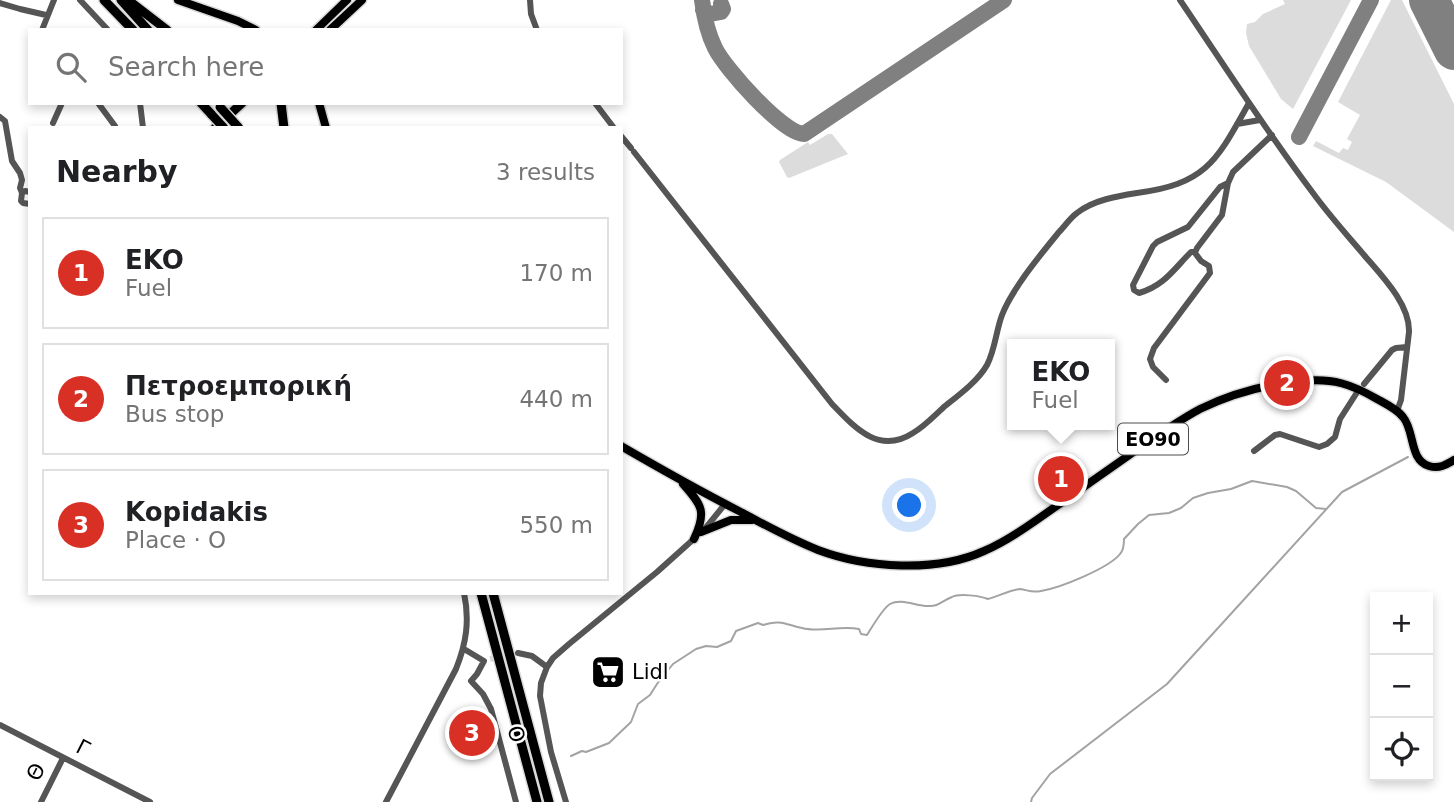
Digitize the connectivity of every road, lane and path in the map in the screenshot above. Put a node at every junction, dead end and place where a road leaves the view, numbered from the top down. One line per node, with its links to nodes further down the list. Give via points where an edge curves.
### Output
1 (54, 0): 12 (street)
2 (80, 0): 14 (street)
3 (104, 0): 15 (highway)
4 (121, 0): 16 (highway)
5 (128, 0): 17 (highway)
6 (178, 0): 18 (main road)
7 (347, 0): 19 (main road)
8 (362, 0): 20 (main road)
9 (530, 0): 21 (street)
10 (1180, 0): 22 (street)
11 (0, 3): 12 (street)
12 (46, 15): 13 (street)
13 (43, 28)
14 (106, 28)
15 (130, 28)
16 (146, 28)
17 (164, 28)
18 (252, 28)
19 (318, 28)
20 (332, 28)
21 (536, 28)
22 (1249, 103): 33 (street); 35 (street)
23 (61, 105): 34 (street)
24 (99, 105): 36 (street)
25 (140, 105): 37 (street)
26 (203, 105): 39 (highway, bridge)
27 (218, 105): 40 (highway, bridge)
28 (240, 105): 38 (highway)
29 (281, 105): 41 (highway)
30 (320, 105): 42 (main road)
31 (597, 105): 43 (street)
32 (0, 117): 47 (street, via 8,130 12,161 22,180 20,188)
33 (1261, 120): 35 (street); 44 (street)
34 (53, 123)
35 (1237, 124): 45 (street, via 1214,160 1191,179 1121,195 1078,212 1010,299 984,369 914,433 885,442 865,434 832,404)
36 (114, 126)
37 (143, 126)
38 (217, 126)
39 (222, 126)
40 (237, 126)
41 (284, 126)
42 (325, 126)
43 (612, 126)
44 (1272, 135): 46 (street, via 1233,172); 49 (street, via 1401,304 1409,323)
45 (623, 139)
46 (1228, 183): 48 (street, via 1222,215); 48 (street, via 1188,227 1153,246 1134,290 1151,290)
47 (26, 193)
48 (1195, 252): 50 (street, via 1210,273 1150,359)
49 (1407, 347): 51 (street, via 1392,349); 53 (street)
50 (1166, 380)
51 (1364, 384)
52 (1356, 394): 55 (street, via 1327,444 1319,447 1280,434)
53 (1397, 411): 56 (main road, via 1408,424 1423,463 1438,467); 59 (main road, ΕΟ90, via 1346,383 1327,380 1281,384 1231,397 1179,421 1006,539 947,562 895,565 849,559 817,550)
54 (623, 447): 57 (main road, ΕΟ90)
55 (1254, 451)
56 (1454, 460)
57 (679, 479): 58 (main road, ΕΟ90); 61 (main road, via 702,512)
58 (725, 504): 59 (main road, ΕΟ90); 60 (street)
59 (754, 520): 60 (main road, via 731,520)
60 (701, 532): 61 (street)
61 (694, 539): 67 (street)
62 (464, 595): 65 (street, via 468,618)
63 (482, 595): 76 (highway)
64 (494, 595): 77 (highway)
65 (464, 649): 68 (street); 69 (street, via 487,660)
66 (518, 653): 67 (street)
67 (547, 667): 78 (street, via 540,696)
68 (453, 677): 69 (street); 74 (street)
69 (471, 681): 75 (street, Ο, via 491,709)
70 (0, 725): 71 (street, Γ)
71 (63, 758): 72 (street, Θ); 73 (street, Γ)
72 (41, 802)
73 (150, 802)
74 (386, 802)
75 (516, 802)
76 (537, 802)
77 (549, 802)
78 (566, 802)

